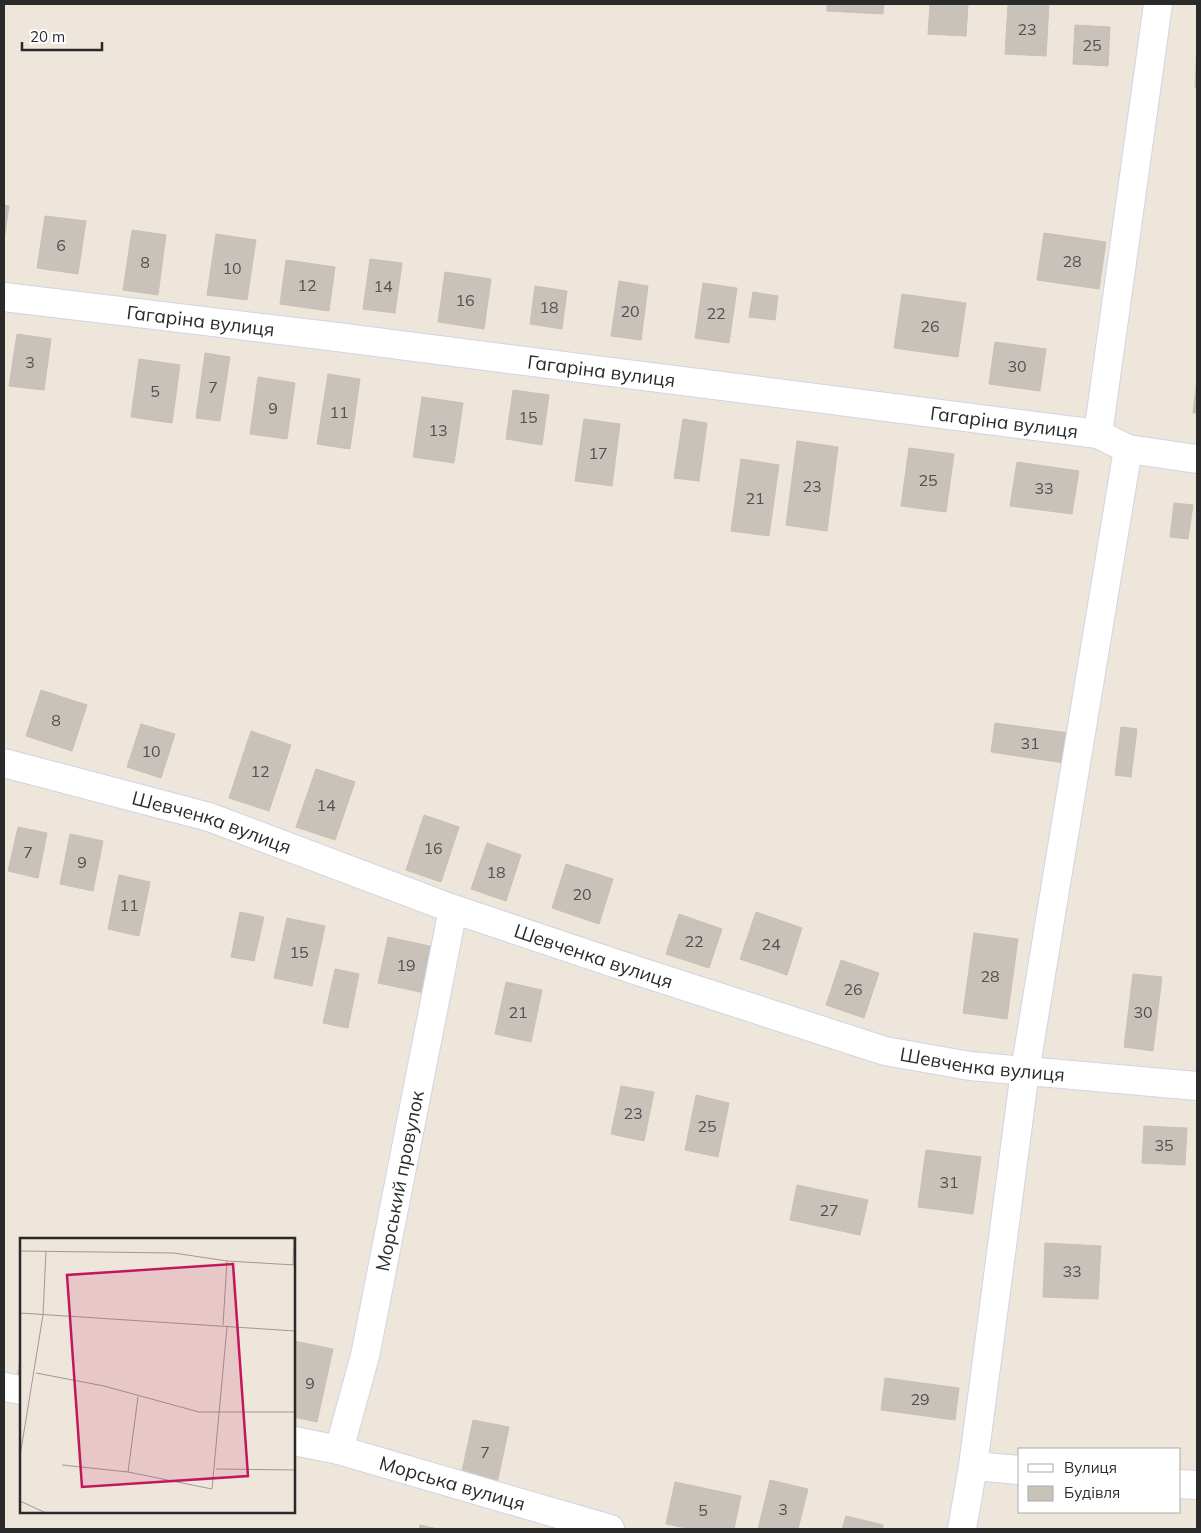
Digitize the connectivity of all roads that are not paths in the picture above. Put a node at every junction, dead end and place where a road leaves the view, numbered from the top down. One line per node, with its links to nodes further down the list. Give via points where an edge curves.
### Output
1 (1158, 4): 3 (street)
2 (4, 297): 3 (street, Гагаріна вулиця)
3 (1098, 434): 4 (street, Гагаріна вулиця)
4 (1128, 449): 5 (street, Гагаріна вулиця); 8 (street)
5 (1197, 459)
6 (4, 763): 7 (street, Шевченка вулиця, via 209,817)
7 (453, 909): 8 (street, Шевченка вулиця, via 885,1051); 13 (street, Морський провулок, via 365,1356)
8 (1025, 1072): 9 (street, Шевченка вулиця); 14 (street)
9 (1197, 1086)
10 (4, 1387): 11 (street)
11 (20, 1390)
12 (295, 1441): 13 (street, Морська вулиця)
13 (340, 1450): 18 (street, Морська вулиця)
14 (973, 1466): 15 (street); 19 (street)
15 (1018, 1470)
16 (1181, 1484): 17 (street)
17 (1197, 1485)
18 (610, 1529)
19 (962, 1529)

